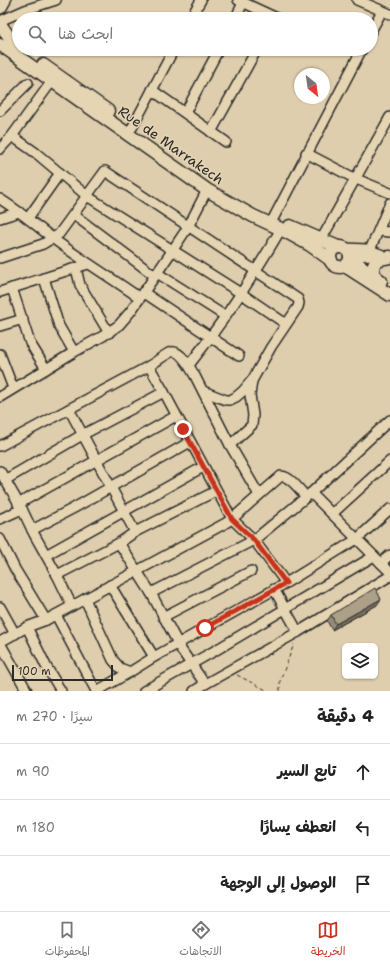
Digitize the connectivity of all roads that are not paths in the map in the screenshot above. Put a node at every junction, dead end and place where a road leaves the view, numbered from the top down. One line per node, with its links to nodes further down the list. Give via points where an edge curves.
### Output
1 (4, 0): 6 (highway)
2 (56, 0): 7 (street)
3 (201, 0): 9 (street)
4 (357, 0): 12 (street)
5 (241, 1): 10 (street); 11 (street)
6 (0, 7)
7 (25, 10): 8 (street); 13 (street)
8 (21, 12)
9 (194, 12)
10 (237, 12)
11 (264, 12)
12 (386, 12): 16 (street)
13 (0, 13)
14 (12, 17): 15 (street)
15 (0, 23): 17 (main road, Rue de Marrakech)
16 (378, 23)
17 (12, 41)
18 (0, 45): 19 (main road, Rue de Marrakech)
19 (12, 53)
20 (17, 56): 26 (main road, Rue de Marrakech)
21 (31, 56): 32 (main road, Rue de Marrakech)
22 (170, 56): 28 (street)
23 (215, 56): 30 (street)
24 (253, 56): 33 (street)
25 (358, 56): 37 (street)
26 (52, 81): 34 (street); 40 (main road, Rue de Marrakech)
27 (28, 83): 29 (street)
28 (152, 90): 30 (street); 32 (street)
29 (0, 111)
30 (186, 113): 33 (street)
31 (390, 118): 39 (street)
32 (132, 128): 49 (main road, Rue de Marrakech, via 220,190)
33 (211, 132): 35 (street)
34 (12, 136): 36 (street); 38 (street)
35 (226, 142)
36 (0, 149)
37 (306, 153): 39 (street); 49 (street)
38 (60, 173): 42 (street); 48 (street)
39 (356, 178): 41 (street); 55 (street)
40 (208, 190): 50 (street); 51 (main road, Rue de Marrakech)
41 (390, 193)
42 (87, 196): 46 (street); 50 (street, via 105,171); 57 (street)
43 (0, 199): 45 (street)
44 (390, 203): 52 (street)
45 (19, 212): 47 (street); 48 (street)
46 (74, 214): 54 (street); 64 (street)
47 (0, 218)
48 (28, 218): 54 (street)
49 (272, 219): 55 (main road, Rue de Marrakech)
50 (188, 227): 57 (street); 63 (street)
51 (281, 230): 58 (main road, Rue de Marrakech, via 310,245 336,266); 63 (street)
52 (378, 231): 53 (street); 56 (street)
53 (390, 232)
54 (53, 239): 60 (street); 61 (street)
55 (321, 240): 58 (main road, Rue de Marrakech)
56 (370, 250): 58 (street, Rue de Marrakech, via 361,248); 59 (street, Rue de Marrakech)
57 (172, 251): 64 (street); 70 (street)
58 (346, 255): 59 (street, Rue de Marrakech); 65 (main road); 72 (main road)
59 (388, 256): 65 (main road, via 375,263)
60 (0, 258)
61 (88, 264): 62 (street); 71 (street)
62 (76, 268): 66 (street); 77 (street, via 80,285)
63 (256, 271): 70 (street); 75 (street, via 298,300 298,307)
64 (156, 274): 71 (street); 73 (street)
65 (375, 277): 67 (main road)
66 (44, 278): 68 (street); 79 (street, via 58,326)
67 (390, 287)
68 (12, 288): 69 (street); 74 (street)
69 (0, 292)
70 (242, 294): 73 (street); 75 (street)
71 (142, 295): 77 (street, via 126,318); 78 (street)
72 (390, 295)
73 (225, 316): 78 (street)
74 (23, 319): 76 (street); 84 (street, via 30,343)
75 (286, 324): 85 (street)
76 (0, 326)
77 (109, 333): 79 (street)
78 (211, 338): 81 (street); 82 (street)
79 (74, 352): 84 (street)
80 (0, 354): 86 (street)
81 (239, 356)
82 (189, 365): 83 (street, via 179,354 172,352); 87 (street)
83 (149, 366): 88 (street); 90 (street)
84 (46, 369): 86 (street)
85 (253, 379): 87 (street, via 243,391 230,400); 95 (street, via 250,395 252,425)
86 (13, 388): 89 (street)
87 (203, 391): 95 (street)
88 (164, 392): 91 (street); 93 (street)
89 (0, 397)
90 (69, 409): 93 (street); 96 (street)
91 (176, 416): 94 (street); 97 (street)
92 (390, 420): 105 (street)
93 (82, 435): 97 (street); 101 (street)
94 (190, 442): 99 (street); 102 (street)
95 (230, 445): 104 (street)
96 (0, 446)
97 (96, 461): 102 (street); 106 (street)
98 (390, 461): 108 (street)
99 (203, 467): 103 (street); 107 (street)
100 (0, 471): 101 (street)
101 (5, 480): 106 (street)
102 (111, 487): 107 (street); 112 (street)
103 (216, 491): 111 (street); 113 (street)
104 (259, 495): 105 (street, via 277,478 283,476); 111 (street)
105 (309, 495): 108 (street); 116 (street)
106 (20, 507): 110 (street); 112 (street)
107 (124, 512): 113 (street); 118 (street)
108 (332, 514): 115 (street)
109 (388, 514): 115 (street)
110 (0, 519)
111 (232, 519): 116 (street); 122 (street)
112 (32, 530): 118 (street)
113 (135, 532): 117 (street)
114 (0, 539): 137 (street)
115 (357, 539): 120 (street); 127 (street)
116 (254, 540): 127 (street); 130 (street)
117 (119, 543): 122 (street); 125 (street)
118 (46, 555): 125 (street)
119 (390, 555): 121 (street)
120 (374, 556): 121 (street); 134 (street)
121 (381, 563): 124 (street)
122 (136, 571): 128 (street); 130 (street)
123 (251, 571): 136 (street)
124 (390, 572)
125 (57, 575): 132 (street)
126 (390, 576): 139 (street)
127 (286, 583): 129 (street)
128 (110, 585): 131 (street); 143 (street)
129 (274, 589): 134 (street); 142 (street)
130 (151, 593): 136 (street)
131 (85, 599): 132 (street); 145 (street, via 113,660 120,668)
132 (72, 606): 135 (street)
133 (0, 607): 140 (street)
134 (285, 609): 139 (street); 144 (street)
135 (56, 615): 137 (street); 150 (street)
136 (163, 617): 142 (street)
137 (46, 620): 138 (street)
138 (27, 627): 140 (street); 149 (street)
139 (298, 632): 146 (street)
140 (15, 634): 141 (street)
141 (0, 642): 148 (street)
142 (178, 643): 143 (street); 144 (street)
143 (154, 657): 145 (street)
144 (191, 665): 146 (street); 147 (street)
145 (130, 672): 150 (street)
146 (205, 684): 152 (street)
147 (158, 687): 151 (street)
148 (27, 691)
149 (61, 691)
150 (97, 691)
151 (144, 691)
152 (194, 691)

